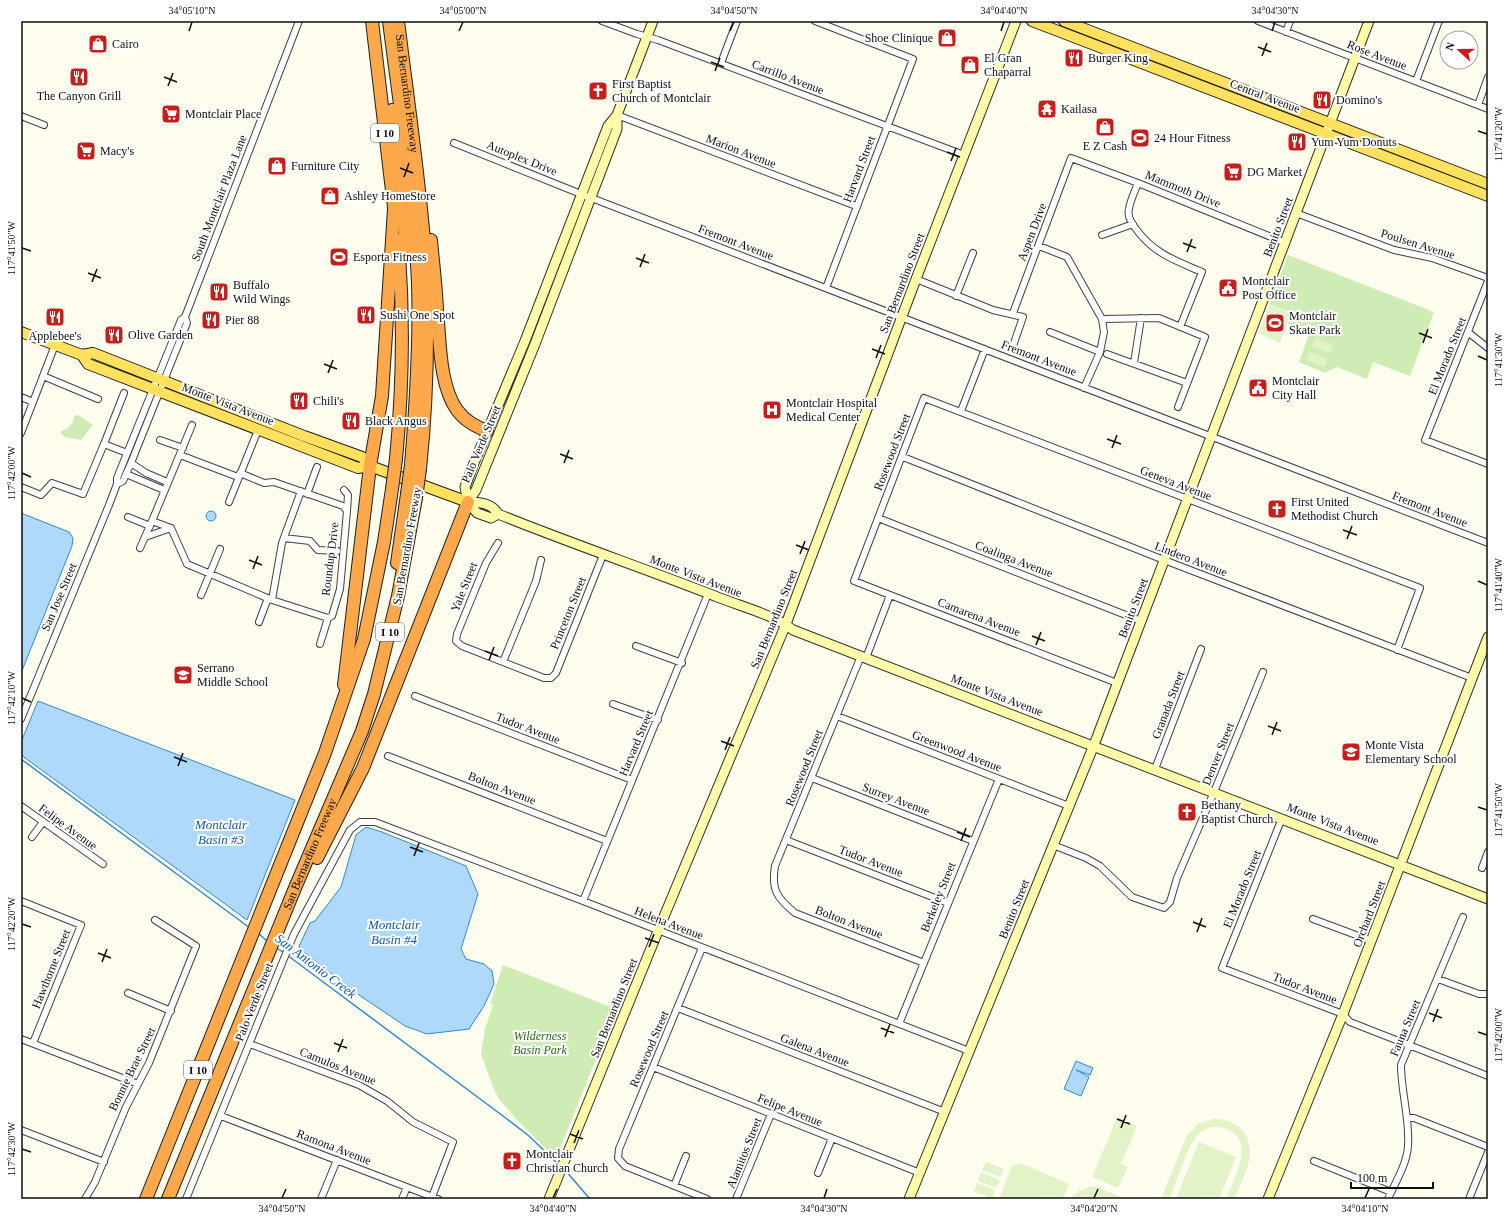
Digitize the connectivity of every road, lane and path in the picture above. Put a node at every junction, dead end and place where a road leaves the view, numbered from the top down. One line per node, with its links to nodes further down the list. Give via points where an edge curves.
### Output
1 (299, 21): 74 (street, South Montclair Plaza Lane, via 185,317 181,320)
2 (369, 21): 21 (highway)
3 (372, 21): 21 (highway, San Bernardino Freeway / I 10)
4 (381, 21): 64 (highway, via 407,256 408,310)
5 (389, 21): 98 (highway, via 412,203 418,283)
6 (398, 21): 25 (highway, San Bernardino Freeway / I 10)
7 (405, 21): 25 (highway)
8 (602, 21): 20 (street, Carrillo Avenue)
9 (653, 21): 20 (street, Palo Verde Street)
10 (737, 21): 23 (street)
11 (815, 21): 33 (street, Harvard Street, via 913,59)
12 (1016, 21): 36 (street, San Bernardino Street)
13 (1032, 21): 34 (main road, Central Avenue)
14 (1064, 21): 31 (main road, Central Avenue)
15 (1258, 21): 19 (street, Rose Avenue)
16 (1290, 21): 19 (street)
17 (1369, 21): 22 (street, Benito Street)
18 (1440, 21): 26 (street)
19 (1286, 32): 22 (street, Rose Avenue)
20 (647, 37): 23 (street, Carrillo Avenue); 29 (street, Palo Verde Street)
21 (376, 56): 45 (highway, San Bernardino Freeway / I 10)
22 (1355, 58): 26 (street, Rose Avenue); 31 (street, Benito Street)
23 (721, 63): 33 (street, Carrillo Avenue)
24 (1488, 77): 27 (street)
25 (405, 79): 44 (highway, San Bernardino Freeway / I 10)
26 (1416, 81): 27 (street, Rose Avenue)
27 (1478, 105): 28 (street, Rose Avenue)
28 (1488, 109)
29 (617, 115): 40 (street, Palo Verde Street, via 608,126); 42 (street, Palo Verde Street, via 617,129); 43 (street, Marion Avenue)
30 (21, 116): 32 (street)
31 (1330, 123): 34 (street, Benito Street); 39 (main road, Central Avenue)
32 (44, 125)
33 (887, 126): 36 (street, Carrillo Avenue); 43 (street, Harvard Street)
34 (1326, 133): 41 (main road, Central Avenue); 46 (street, Benito Street)
35 (454, 142): 40 (street, Autoplex Drive)
36 (964, 155): 52 (street, San Bernardino Street)
37 (1071, 158): 38 (street, Mammoth Drive); 50 (street, Aspen Drive)
38 (1138, 183): 47 (street, via 1128,210); 49 (street, Mammoth Drive)
39 (1488, 184)
40 (581, 194): 42 (street, Fremont Avenue); 87 (street, Palo Verde Street, via 525,341)
41 (1488, 196)
42 (590, 198): 54 (street, Fremont Avenue); 102 (street, Palo Verde Street, via 535,344)
43 (856, 206): 54 (street, Harvard Street)
44 (421, 208): 87 (highway, via 431,239 442,359 448,389 452,402 462,416); 98 (highway, San Bernardino Freeway / I 10, via 427,302 427,353)
45 (394, 209): 64 (highway, San Bernardino Freeway / I 10, via 400,263); 97 (highway, via 382,396)
46 (1296, 213): 49 (street, Benito Street); 53 (street, Poulsen Avenue, via 1394,250 1432,258)
47 (1133, 224): 48 (street); 60 (street, via 1153,248 1168,258 1202,272)
48 (1102, 235)
49 (1286, 243): 89 (street, Benito Street)
50 (1039, 246): 56 (street, Aspen Drive); 59 (street, via 1067,257)
51 (973, 253): 55 (street)
52 (916, 279): 55 (street); 57 (street, San Bernardino Street)
53 (1488, 279): 63 (street, El Morado Street)
54 (826, 288): 57 (street, Fremont Avenue)
55 (956, 296): 56 (street, via 993,310)
56 (1013, 313): 66 (street, via 1023,317)
57 (902, 317): 68 (street, Fremont Avenue); 136 (street, San Bernardino Street)
58 (1141, 318): 59 (street); 60 (street, via 1159,318); 72 (street)
59 (1102, 319): 69 (street, via 1104,332)
60 (1180, 327): 75 (street, via 1205,337)
61 (21, 332): 65 (main road, Monte Vista Avenue)
62 (1050, 332): 69 (street)
63 (1469, 333): 67 (street); 96 (street, El Morado Street, via 1425,440)
64 (402, 335): 149 (highway, San Bernardino Freeway / I 10, bridge, via 396,459 384,542 367,625)
65 (55, 345): 71 (main road, Monte Vista Avenue); 73 (street)
66 (1013, 346)
67 (1488, 348)
68 (984, 349): 76 (street, Fremont Avenue); 84 (street)
69 (1100, 352): 76 (street)
70 (1107, 354): 72 (street)
71 (82, 355): 74 (main road, Monte Vista Avenue, via 93,353); 77 (main road, Monte Vista Avenue, via 88,364)
72 (1134, 363): 75 (street)
73 (43, 376): 81 (street); 82 (street)
74 (160, 380): 77 (street, South Montclair Plaza Lane); 97 (main road, Monte Vista Avenue, via 362,456)
75 (1187, 383): 83 (street)
76 (1084, 388): 89 (street, Fremont Avenue)
77 (156, 390): 86 (main road, Monte Vista Avenue); 93 (street, San Jose Street); 95 (street, San Jose Street)
78 (124, 393): 91 (street)
79 (21, 397): 82 (street)
80 (924, 398): 84 (street, Geneva Avenue); 94 (street, Rosewood Street)
81 (98, 399)
82 (33, 402): 88 (street)
83 (1178, 407)
84 (961, 411): 109 (street, Geneva Avenue)
85 (192, 425): 92 (street)
86 (258, 430): 97 (main road, Monte Vista Avenue, via 358,468); 101 (street)
87 (487, 431): 102 (street, via 491,436 483,456); 111 (street, Palo Verde Street, via 465,487)
88 (21, 433)
89 (1211, 436): 109 (street, Benito Street); 120 (street, Fremont Avenue)
90 (160, 440): 92 (street, Roundup Drive)
91 (104, 444): 93 (street); 105 (street, via 83,494 52,483 41,495)
92 (182, 452): 101 (street, Roundup Drive); 103 (street)
93 (127, 453): 104 (street, San Jose Street)
94 (903, 457): 114 (street, Rosewood Street); 126 (street, Lindero Avenue)
95 (131, 463): 100 (street, San Jose Street); 103 (street)
96 (1488, 464)
97 (370, 466): 111 (main road, Monte Vista Avenue); 149 (highway, via 353,624 345,667)
98 (416, 467): 175 (highway, San Bernardino Freeway / I 10, bridge, via 405,562 374,694 350,763)
99 (317, 468): 108 (street)
100 (126, 474): 104 (street, San Jose Street, via 123,481); 106 (street)
101 (239, 475): 108 (street, Roundup Drive, via 264,483 274,482); 110 (street)
102 (479, 480): 111 (street, Palo Verde Street)
103 (167, 482): 106 (street)
104 (117, 484): 152 (street, San Jose Street)
105 (21, 487)
106 (164, 490): 115 (street)
107 (344, 490): 112 (street, via 348,495)
108 (304, 492): 112 (street, Roundup Drive, via 343,506); 118 (street)
109 (1187, 499): 126 (street, Benito Street); 141 (street, Geneva Avenue, via 1420,588)
110 (228, 502)
111 (468, 502): 124 (street, Monte Vista Avenue, via 477,513 491,518 498,514); 175 (highway, via 360,775 312,868)
112 (347, 511): 133 (street, Roundup Drive, via 340,589)
113 (128, 517): 115 (street)
114 (878, 518): 128 (street, Rosewood Street); 134 (street, Coalinga Avenue)
115 (151, 523): 116 (street); 117 (street)
116 (171, 528): 117 (street); 127 (street, via 187,564)
117 (145, 537): 121 (street)
118 (284, 538): 123 (street, via 310,541 318,550); 132 (street)
119 (498, 542): 143 (street, Yale Street, via 486,563 456,641 462,646)
120 (1488, 543)
121 (140, 548)
122 (220, 549): 127 (street)
123 (337, 552)
124 (603, 555): 129 (street, Monte Vista Avenue); 143 (street, Princeton Street, via 552,678 544,678)
125 (541, 560): 143 (street, via 536,581)
126 (1164, 560): 134 (street, Benito Street); 141 (street, Lindero Avenue)
127 (210, 573): 130 (street); 132 (street)
128 (854, 581): 131 (street, Camarena Avenue)
129 (708, 594): 136 (street, Monte Vista Avenue); 144 (street, Harvard Street)
130 (201, 595)
131 (890, 595): 142 (street, Rosewood Street); 147 (street, Camarena Avenue)
132 (270, 599): 133 (street); 135 (street)
133 (330, 617): 138 (street, Roundup Drive)
134 (1141, 621): 147 (street, Benito Street)
135 (258, 622)
136 (786, 624): 142 (street, Monte Vista Avenue, via 794,630); 184 (street, San Bernardino Street)
137 (1488, 637): 146 (street, Orchard Street)
138 (320, 644)
139 (636, 646): 144 (street)
140 (1201, 649): 156 (street, Granada Street)
141 (1397, 650): 146 (street, Lindero Avenue)
142 (864, 657): 151 (street, Rosewood Street); 154 (street, Monte Vista Avenue)
143 (503, 662)
144 (682, 662): 153 (street, Harvard Street)
145 (1263, 672): 160 (street, Denver Street)
146 (1472, 678): 173 (street, Orchard Street)
147 (1117, 683): 154 (street, Benito Street)
148 (415, 696): 159 (street, Tudor Avenue)
149 (344, 699): 223 (highway, San Bernardino Freeway / I 10, via 325,754)
150 (613, 704): 153 (street)
151 (837, 716): 157 (street, Rosewood Street); 158 (street, Greenwood Avenue)
152 (21, 719)
153 (658, 720): 159 (street, Harvard Street)
154 (1094, 746): 156 (street, Monte Vista Avenue); 162 (street, Benito Street)
155 (388, 756): 168 (street, Bolton Avenue)
156 (1155, 769): 160 (street, Monte Vista Avenue)
157 (812, 778): 167 (street, Rosewood Street); 169 (street, Surrey Avenue)
158 (999, 779): 162 (street, Greenwood Avenue); 169 (street, Berkeley Street)
159 (632, 780): 168 (street, Harvard Street)
160 (1214, 792): 163 (street, Monte Vista Avenue); 170 (street, Denver Street, via 1177,878 1170,902 1164,908 1132,897 1100,866)
161 (21, 806): 164 (street, Felipe Avenue)
162 (1069, 806): 170 (street, Benito Street)
163 (1282, 818): 173 (street, Monte Vista Avenue); 188 (street, El Morado Street)
164 (43, 822): 166 (street); 172 (street, Felipe Avenue)
165 (360, 822): 179 (street, Helena Avenue, via 375,822); 198 (street, Palo Verde Street, via 350,830 294,934)
166 (32, 837)
167 (786, 840): 176 (street, Rosewood Street, via 775,866); 180 (street, Tudor Avenue)
168 (607, 841): 179 (street, Harvard Street)
169 (973, 841): 180 (street, Berkeley Street)
170 (1053, 845): 200 (street, Benito Street)
171 (1488, 852): 174 (street)
172 (104, 864)
173 (1402, 864): 177 (street, Monte Vista Avenue); 185 (street, Orchard Street)
174 (1482, 868)
175 (295, 888): 224 (highway, San Bernardino Freeway / I 10)
176 (775, 890): 187 (street, Bolton Avenue, via 781,902 795,913)
177 (1488, 899)
178 (21, 901): 197 (street, Hawthorne Street, via 81,925)
179 (583, 901): 184 (street, Helena Avenue)
180 (948, 903): 187 (street, Berkeley Street)
181 (1464, 917): 189 (street, Fauna Street)
182 (1313, 919): 185 (street)
183 (155, 920): 193 (street, Bonnie Brae Street, via 196,946)
184 (658, 931): 186 (street, Helena Avenue); 229 (street, San Bernardino Street)
185 (1372, 941): 194 (street, Orchard Street)
186 (702, 948): 192 (street, Rosewood Street); 195 (street, Helena Avenue)
187 (924, 963): 195 (street, Berkeley Street)
188 (1222, 968): 194 (street, Tudor Avenue)
189 (1438, 979): 191 (street, via 1479,994); 199 (street, Fauna Street)
190 (128, 993): 193 (street)
191 (1488, 994)
192 (678, 1008): 201 (street, Rosewood Street); 204 (street, Galena Avenue)
193 (171, 1011): 203 (street, Bonnie Brae Street)
194 (1343, 1014): 199 (street, Tudor Avenue, via 1350,1022); 233 (street, Orchard Street)
195 (899, 1024): 200 (street, Helena Avenue)
196 (21, 1039): 197 (street)
197 (33, 1043): 203 (street)
198 (250, 1044): 206 (street, Palo Verde Street); 221 (street, Camulos Avenue, via 359,1085 387,1101 413,1122 453,1142)
199 (1408, 1045): 202 (street, Tudor Avenue); 207 (street, Fauna Street, via 1401,1065)
200 (969, 1051): 204 (street, Benito Street)
201 (653, 1067): 205 (street, Felipe Avenue); 218 (street, Rosewood Street, via 619,1149 618,1158 625,1166)
202 (1488, 1076)
203 (138, 1084): 215 (street, Bonnie Brae Street, via 120,1120)
204 (944, 1112): 217 (street, Benito Street)
205 (771, 1114): 209 (street, Felipe Avenue); 231 (street, Alamitos Street)
206 (221, 1116): 213 (street, Ramona Avenue); 225 (street, Palo Verde Street)
207 (1406, 1118): 210 (street, via 1414,1118); 220 (street, Fauna Street, via 1406,1158)
208 (21, 1130): 215 (street)
209 (832, 1138): 216 (street); 217 (street, Felipe Avenue)
210 (1488, 1147)
211 (1488, 1152): 235 (street)
212 (686, 1156): 218 (street)
213 (337, 1160): 219 (street, Ramona Avenue); 226 (street)
214 (1314, 1161): 220 (street)
215 (104, 1162): 222 (street, Bonnie Brae Street)
216 (818, 1173)
217 (920, 1173): 232 (street, Benito Street)
218 (674, 1186): 230 (street)
219 (407, 1187): 221 (street, Ramona Avenue); 227 (street)
220 (1391, 1192): 234 (street, Fauna Street)
221 (432, 1196): 228 (street, Ramona Avenue)
222 (85, 1199)
223 (146, 1199)
224 (168, 1199)
225 (186, 1199)
226 (321, 1199)
227 (402, 1199)
228 (438, 1199)
229 (549, 1199)
230 (707, 1199)
231 (736, 1199)
232 (909, 1199)
233 (1268, 1199)
234 (1388, 1199)
235 (1470, 1199)

